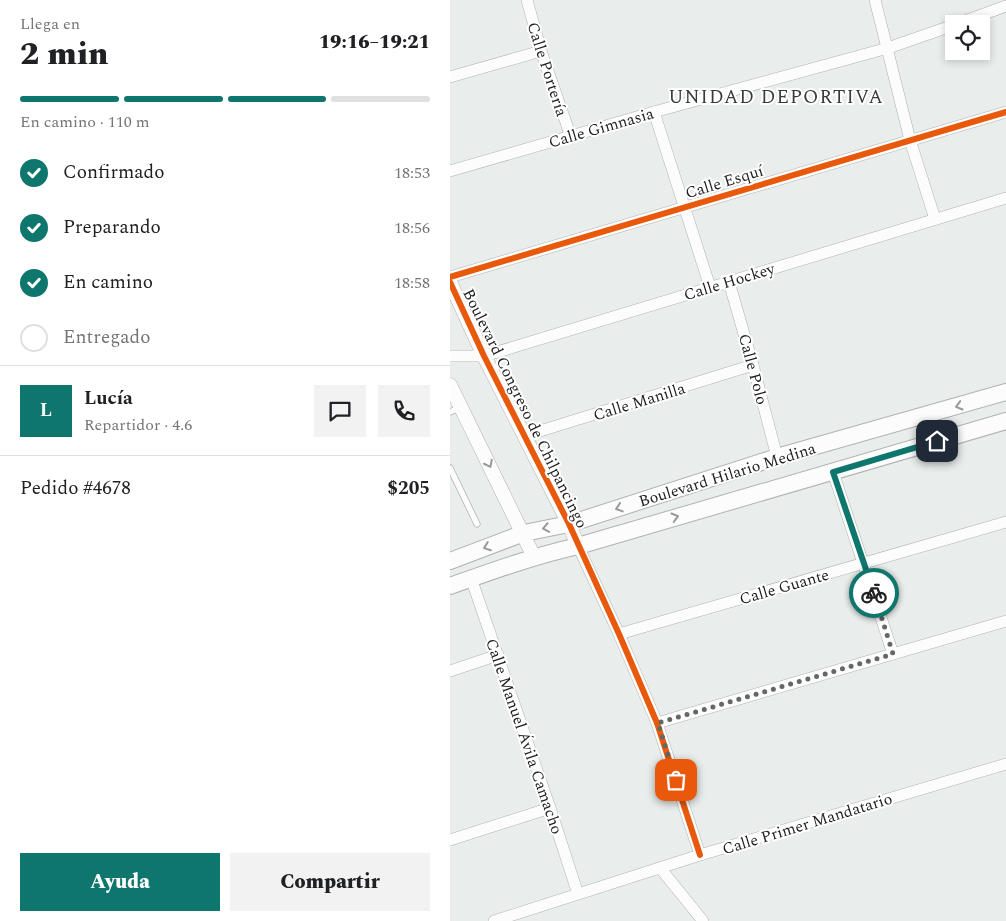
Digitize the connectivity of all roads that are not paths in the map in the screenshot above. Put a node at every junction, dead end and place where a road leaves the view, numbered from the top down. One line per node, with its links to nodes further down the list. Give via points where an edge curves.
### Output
1 (527, 0): 7 (street, Calle Portería)
2 (875, 0): 6 (street)
3 (1006, 6): 4 (street, Calle Gimnasia)
4 (980, 15)
5 (945, 28): 6 (street, Calle Gimnasia)
6 (888, 48): 9 (street, Calle Gimnasia); 12 (street)
7 (541, 51): 8 (street); 11 (street, Calle Portería)
8 (450, 78)
9 (654, 112): 11 (street, Calle Gimnasia); 15 (street)
10 (1006, 112): 12 (street, Calle Esquí)
11 (571, 137): 13 (street, Calle Gimnasia)
12 (910, 140): 15 (street, Calle Esquí); 16 (street)
13 (450, 171)
14 (1006, 198): 16 (street, Calle Hockey)
15 (685, 207): 17 (street, Calle Esquí); 20 (street)
16 (935, 219): 19 (street, Calle Hockey)
17 (450, 277)
18 (450, 282): 22 (street, Boulevard Congreso de Chilpancingo)
19 (729, 282): 20 (street, Calle Hockey); 23 (street, Calle Polo)
20 (710, 287): 22 (street, Calle Hockey)
21 (450, 356): 22 (street, Calle Hockey)
22 (484, 356): 28 (street, Boulevard Congreso de Chilpancingo)
23 (753, 365): 28 (street, Calle Manilla); 29 (street, Calle Polo)
24 (450, 386): 26 (street)
25 (1006, 392): 29 (main road, Boulevard Hilario Medina, one-way to 29)
26 (455, 410): 35 (street, one-way to 35)
27 (1006, 420): 31 (main road, Boulevard Hilario Medina)
28 (524, 436): 34 (street, Boulevard Congreso de Chilpancingo)
29 (777, 458): 34 (main road, Boulevard Hilario Medina, one-way to 34)
30 (450, 468): 33 (lane)
31 (833, 472): 36 (main road, Boulevard Hilario Medina, one-way to 31); 39 (street)
32 (1006, 522): 39 (street, Calle Guante)
33 (477, 524)
34 (569, 524): 35 (main road, Boulevard Hilario Medina, one-way to 35); 36 (street, Boulevard Congreso de Chilpancingo)
35 (524, 533): 37 (street); 38 (main road, Boulevard Hilario Medina, one-way to 38)
36 (578, 546): 37 (main road, Boulevard Hilario Medina); 43 (street)
37 (534, 556): 40 (main road, Boulevard Hilario Medina)
38 (450, 561)
39 (864, 562): 43 (street, Calle Guante); 45 (street)
40 (471, 578): 41 (main road, Boulevard Hilario Medina); 44 (street, Calle Manuel Ávila Camacho)
41 (450, 586)
42 (1006, 621): 45 (street)
43 (619, 634): 47 (street)
44 (498, 654): 46 (street); 49 (street, Calle Manuel Ávila Camacho)
45 (893, 654): 47 (street)
46 (450, 671)
47 (658, 723): 51 (street)
48 (1006, 764): 51 (street, Calle Primer Mandatario)
49 (550, 808): 50 (street); 53 (street, Calle Manuel Ávila Camacho)
50 (450, 840)
51 (700, 855): 52 (street, Calle Primer Mandatario)
52 (660, 868): 53 (street, Calle Primer Mandatario); 55 (street)
53 (578, 894): 54 (street, Calle Primer Mandatario)
54 (494, 921)
55 (703, 921)

